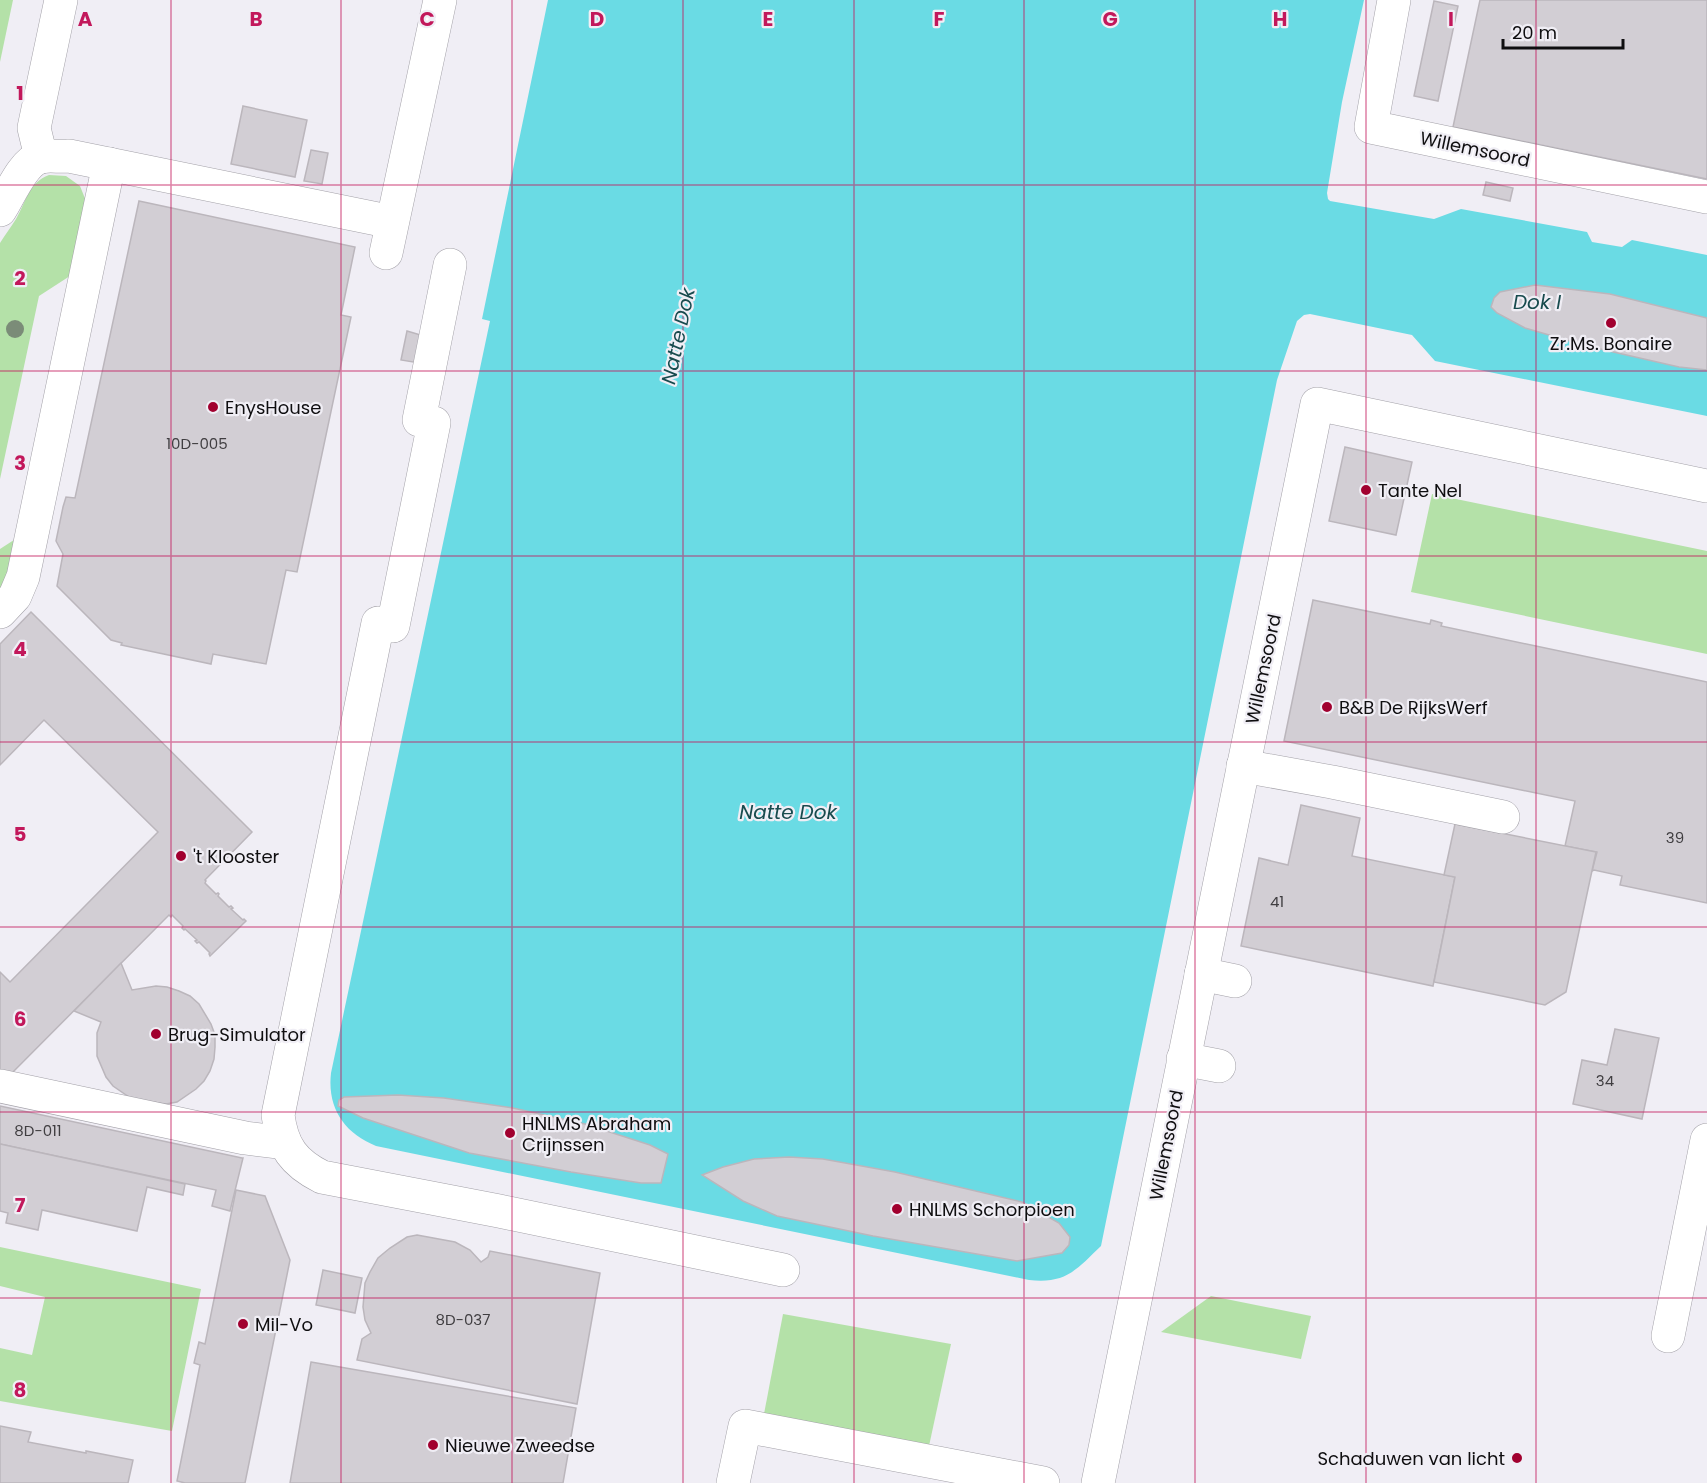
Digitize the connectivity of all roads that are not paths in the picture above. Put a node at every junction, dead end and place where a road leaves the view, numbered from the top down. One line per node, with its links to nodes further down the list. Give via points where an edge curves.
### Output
1 (61, 0): 4 (street, via 34,128)
2 (440, 0): 8 (street)
3 (1394, 0): 6 (street, Willemsoord, via 1371,128)
4 (41, 157): 5 (street, via 69,156); 7 (street, via 20,175)
5 (109, 164): 8 (street); 12 (street, via 23,577 15,596)
6 (1707, 197)
7 (0, 210)
8 (392, 222): 9 (street)
9 (386, 253)
10 (450, 265): 21 (street, via 419,420 434,423 393,626 378,623 278,1115)
11 (1707, 486): 13 (street, Willemsoord, via 1317,404)
12 (0, 612)
13 (1243, 766): 14 (street); 15 (street, Willemsoord)
14 (1503, 817)
15 (1201, 974): 16 (street); 17 (street, Willemsoord)
16 (1235, 981)
17 (1183, 1059): 18 (street); 26 (street, Willemsoord)
18 (1219, 1066)
19 (0, 1086): 21 (street)
20 (1707, 1140): 23 (street)
21 (285, 1143): 22 (street, via 305,1169 322,1178)
22 (783, 1270)
23 (1668, 1336)
24 (733, 1483): 25 (street, via 745,1426)
25 (1043, 1483)
26 (1098, 1483)

